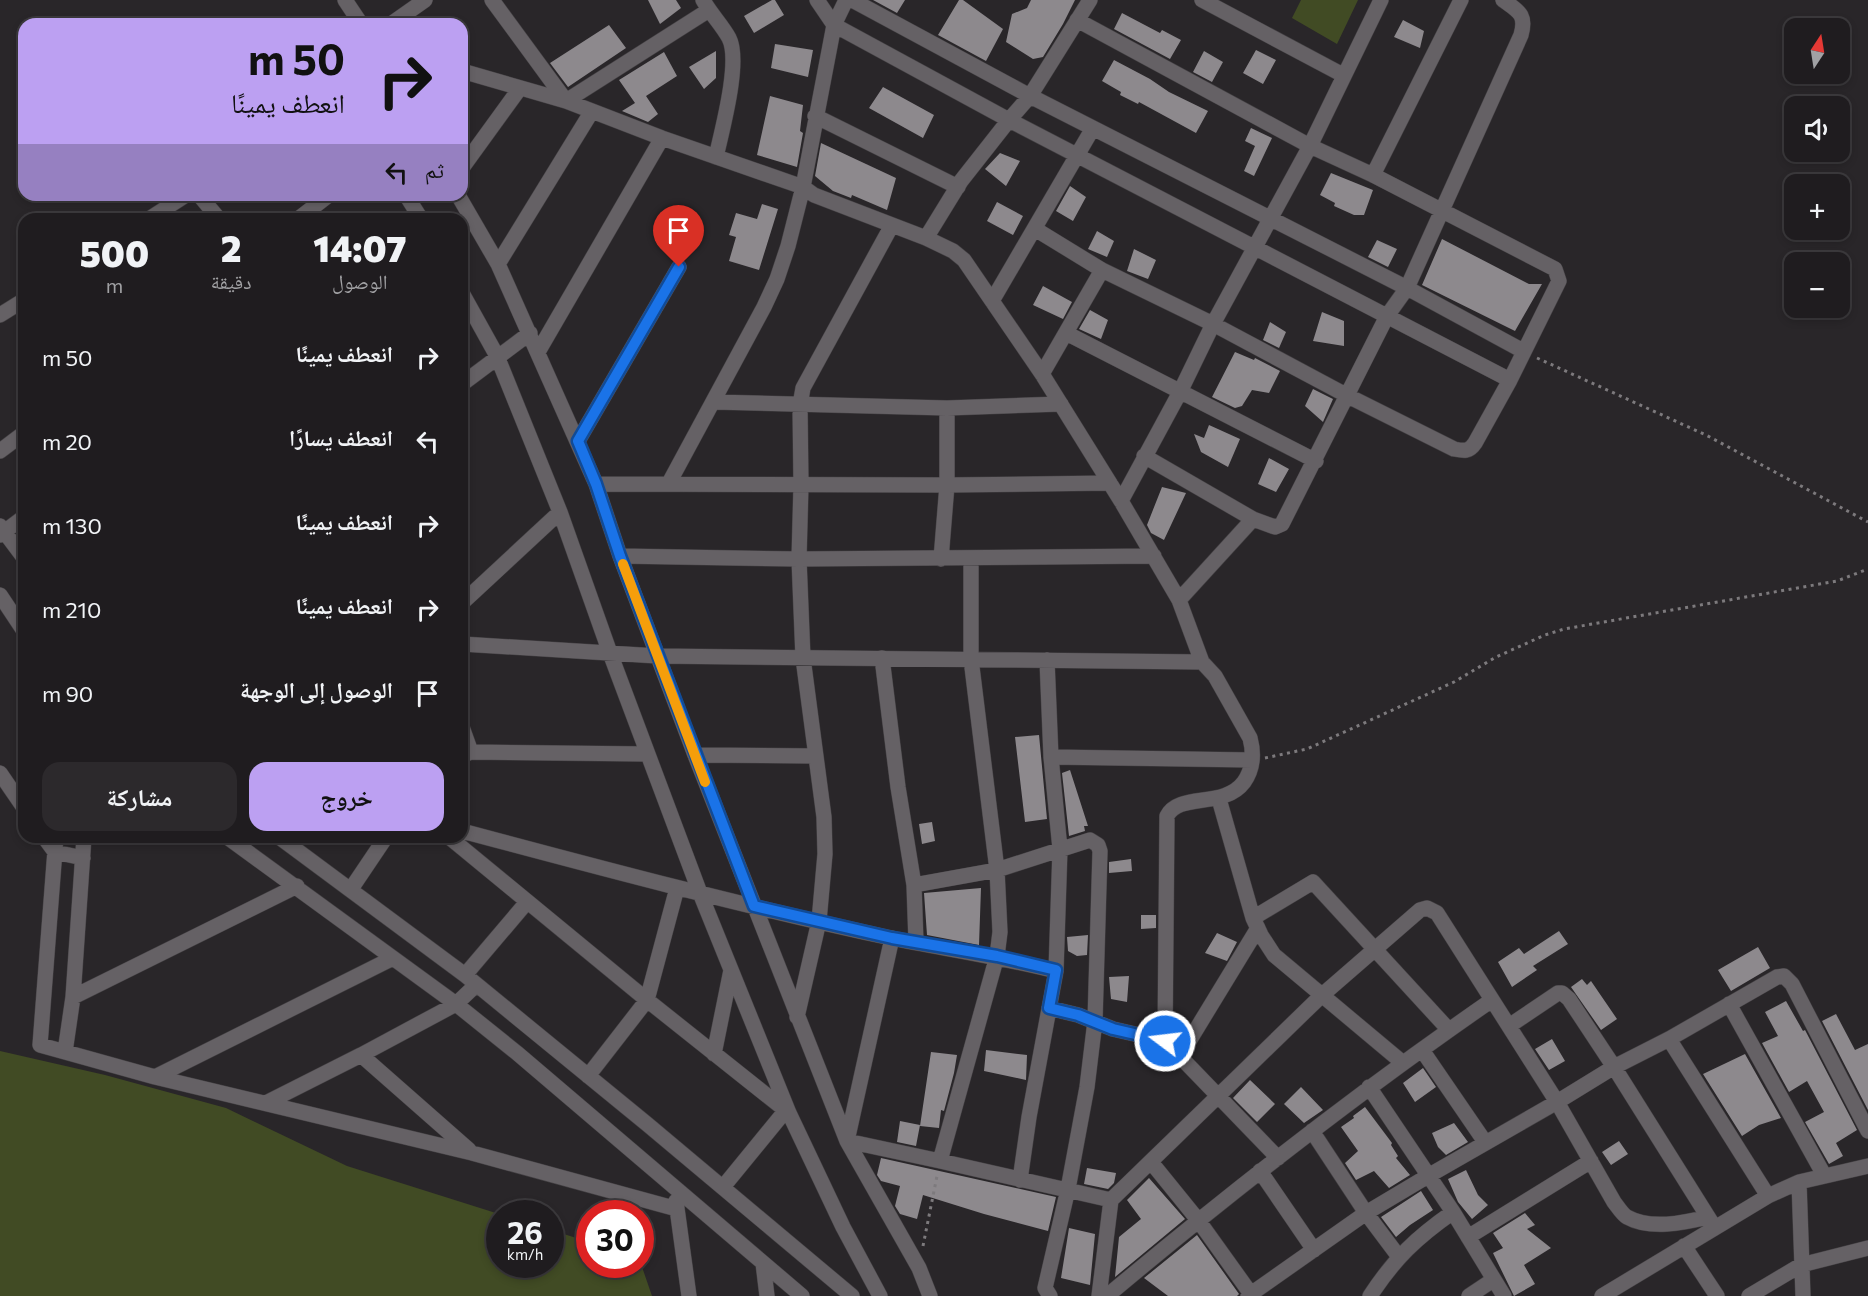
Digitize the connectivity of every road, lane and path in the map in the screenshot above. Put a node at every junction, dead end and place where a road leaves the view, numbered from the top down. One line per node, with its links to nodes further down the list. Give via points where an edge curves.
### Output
1 (345, 0): 13 (street)
2 (425, 0): 14 (street)
3 (492, 0): 21 (street)
4 (816, 0): 16 (street)
5 (846, 0): 16 (street)
6 (852, 0): 20 (street)
7 (1090, 0): 15 (street)
8 (1202, 0): 18 (street)
9 (1381, 0): 18 (street)
10 (1461, 0): 31 (street)
11 (1503, 0): 38 (street, via 1519,11 1524,25)
12 (706, 5): 21 (street); 29 (street, via 734,52)
13 (357, 18)
14 (400, 18)
15 (1077, 20): 20 (street); 27 (street)
16 (834, 25): 23 (street); 24 (street)
17 (468, 73): 19 (street)
18 (1343, 75): 27 (street)
19 (520, 88): 21 (street); 30 (street)
20 (1030, 96): 24 (street); 25 (street)
21 (566, 101): 22 (street)
22 (592, 111): 26 (street); 47 (street)
23 (815, 116): 32 (street); 33 (street)
24 (1009, 120): 28 (street); 33 (street)
25 (1093, 128): 28 (street); 42 (street)
26 (662, 138): 29 (street); 60 (street)
27 (1310, 146): 31 (street); 42 (street)
28 (1076, 155): 44 (street); 46 (street)
29 (716, 157): 32 (street)
30 (468, 160)
31 (1373, 175): 38 (street)
32 (803, 187): 43 (street, via 814,195); 67 (street, via 777,279)
33 (958, 187): 45 (street)
34 (177, 201): 39 (street)
35 (204, 201): 40 (street)
36 (321, 201): 41 (street)
37 (461, 201): 47 (street)
38 (1442, 210): 50 (street); 59 (street, via 1556,269 1559,281)
39 (158, 213)
40 (214, 213)
41 (306, 213)
42 (1271, 219): 46 (street); 50 (street)
43 (892, 225): 45 (street); 69 (street, via 803,388)
44 (1035, 230): 49 (street); 51 (street)
45 (926, 238): 51 (street, via 964,260)
46 (1255, 248): 55 (street); 56 (street)
47 (498, 264): 57 (street)
48 (679, 267): 72 (street)
49 (1102, 270): 56 (street); 58 (street)
50 (1407, 288): 55 (street); 59 (street)
51 (992, 302): 62 (street)
52 (18, 304): 54 (street)
53 (468, 304): 61 (street)
54 (0, 315)
55 (1387, 316): 64 (street); 66 (street)
56 (1213, 324): 65 (street); 66 (street)
57 (530, 333): 60 (street); 61 (street)
58 (1066, 333): 62 (street); 65 (street)
59 (1523, 351): 64 (street); 85 (path, via 1706,435)
60 (538, 352): 72 (street)
61 (497, 356): 63 (street); 82 (street)
62 (1042, 374): 68 (street)
63 (468, 379)
64 (1510, 380): 66 (street, via 1475,443 1464,451)
65 (1180, 392): 74 (street); 75 (street)
66 (1347, 395): 75 (street)
67 (714, 402): 69 (street); 76 (street)
68 (1061, 404): 70 (street); 77 (street)
69 (800, 405): 70 (street); 79 (street)
70 (947, 408): 80 (street)
71 (18, 438): 73 (street)
72 (578, 441): 78 (street)
73 (0, 451)
74 (1144, 456): 81 (street); 83 (street)
75 (1316, 461): 83 (street, via 1282,524 1275,527)
76 (669, 483): 78 (street); 79 (street)
77 (1110, 483): 80 (street); 81 (street)
78 (596, 484): 88 (street)
79 (801, 484): 80 (street); 90 (street)
80 (946, 485): 91 (street)
81 (1121, 501): 89 (street)
82 (560, 512): 95 (street); 99 (street)
83 (1253, 519): 96 (street)
84 (18, 521): 86 (street)
85 (1868, 522)
86 (1, 531): 87 (street)
87 (18, 551)
88 (620, 556): 90 (street); 100 (street)
89 (1154, 556): 92 (street); 96 (street)
90 (799, 559): 91 (street); 101 (street)
91 (941, 559): 92 (street)
92 (971, 559): 103 (street)
93 (1868, 569): 111 (path, via 1837,581 1564,629 1496,657 1454,682 1306,748)
94 (0, 595): 97 (street)
95 (468, 597)
96 (1179, 600): 105 (street)
97 (18, 622)
98 (468, 644): 99 (street)
99 (610, 653): 100 (street); 107 (street)
100 (657, 656): 101 (street); 108 (street)
101 (803, 658): 102 (street); 109 (street)
102 (882, 658): 103 (street); 125 (street)
103 (971, 659): 104 (street); 124 (street)
104 (1047, 660): 105 (street); 110 (street)
105 (1202, 662): 111 (street, via 1215,676 1250,738)
106 (468, 754): 107 (street)
107 (647, 754): 129 (street)
108 (695, 755): 109 (street); 131 (street)
109 (815, 756): 132 (street, via 825,854)
110 (1051, 757): 111 (street); 122 (street)
111 (1252, 760): 114 (street, via 1242,785)
112 (0, 772): 113 (street)
113 (18, 798)
114 (1218, 799): 133 (street); 154 (street, via 1178,805 1167,816)
115 (468, 833): 127 (street)
116 (84, 843): 123 (street)
117 (235, 843): 126 (street)
118 (287, 843): 128 (street)
119 (382, 843): 128 (street)
120 (456, 843): 130 (street)
121 (55, 845): 123 (street); 156 (street, via 40,1045)
122 (1060, 849): 124 (street); 140 (street); 150 (street, via 1090,840 1098,844 1100,851)
123 (83, 858): 143 (street)
124 (997, 870): 125 (street); 137 (street)
125 (914, 885): 135 (street)
126 (297, 886): 138 (street); 143 (street)
127 (677, 888): 129 (street); 144 (street)
128 (351, 889): 141 (street)
129 (700, 893): 131 (street); 139 (street)
130 (527, 902): 141 (street); 144 (street)
131 (754, 906): 132 (street); 149 (street)
132 (819, 921): 134 (street); 149 (street)
133 (1255, 923): 136 (street, via 1313,882); 142 (street, via 1274,955); 159 (street)
134 (892, 938): 135 (street); 171 (street)
135 (916, 942): 137 (street)
136 (1375, 948): 142 (street); 145 (street, via 1420,909 1427,908 1437,913); 152 (street)
137 (997, 956): 140 (street); 175 (street)
138 (393, 958): 146 (street); 163 (street)
139 (731, 970): 157 (street); 168 (street)
140 (1056, 970): 148 (street)
141 (471, 980): 146 (street); 162 (street)
142 (1322, 996): 160 (street); 165 (street)
143 (73, 997): 156 (street)
144 (647, 1000): 157 (street); 162 (street)
145 (1492, 1000): 151 (street); 152 (street)
146 (456, 1004): 158 (street); 184 (street)
147 (1729, 1004): 153 (street); 170 (street, via 1777,977 1787,978); 180 (street)
148 (1049, 1008): 150 (street); 182 (street)
149 (797, 1017): 171 (street)
150 (1095, 1021): 154 (street); 186 (street)
151 (1509, 1026): 161 (street, via 1562,993); 166 (street)
152 (1449, 1030): 155 (street)
153 (1669, 1039): 161 (street); 187 (street)
154 (1165, 1041): 159 (street)
155 (1422, 1050): 160 (street); 172 (street)
156 (65, 1052): 163 (street)
157 (714, 1054): 168 (street)
158 (361, 1055): 167 (street); 173 (street)
159 (1180, 1056): 165 (street)
160 (1403, 1063): 164 (street)
161 (1614, 1067): 166 (street); 193 (street)
162 (588, 1076): 185 (street)
163 (155, 1077): 167 (street)
164 (1369, 1087): 169 (street); 181 (street)
165 (1218, 1096): 174 (street); 177 (street)
166 (1557, 1102): 172 (street); 176 (street)
167 (266, 1103): 173 (street)
168 (787, 1112): 185 (street); 208 (street)
169 (1312, 1131): 174 (street); 191 (street)
170 (1868, 1131)
171 (847, 1141): 175 (street); 201 (street)
172 (1485, 1142): 181 (street)
173 (472, 1153): 189 (street)
174 (1278, 1158): 179 (street)
175 (940, 1161): 182 (street); 201 (path)
176 (1591, 1161): 193 (street, via 1624,1216 1643,1223); 194 (street)
177 (1151, 1162): 188 (street); 192 (street)
178 (1868, 1166): 180 (street)
179 (1260, 1172): 192 (street); 197 (street)
180 (1824, 1175): 183 (street)
181 (1428, 1176): 190 (street); 191 (street)
182 (1020, 1180): 186 (street)
183 (1799, 1182): 187 (street); 200 (street)
184 (674, 1187): 189 (street); 199 (street)
185 (723, 1187): 207 (street)
186 (1068, 1189): 188 (street); 210 (street, via 1046,1288)
187 (1768, 1196): 193 (street)
188 (1111, 1200): 211 (street)
189 (678, 1209): 204 (street)
190 (1453, 1212): 194 (street); 198 (street, via 1420,1235)
191 (1366, 1213): 197 (street); 198 (street)
192 (1198, 1220): 203 (street); 212 (street)
193 (1712, 1223): 195 (street)
194 (1468, 1237): 202 (street)
195 (1684, 1246): 216 (street); 217 (street)
196 (1868, 1248): 200 (street)
197 (1314, 1250): 203 (street)
198 (1399, 1257): 213 (street)
199 (763, 1263): 205 (street); 206 (street)
200 (1801, 1264): 218 (street); 219 (street)
201 (919, 1268): 209 (street)
202 (1493, 1280): 214 (street); 215 (street)
203 (1250, 1295)
204 (689, 1296)
205 (766, 1296)
206 (802, 1296)
207 (852, 1296)
208 (880, 1296)
209 (930, 1296)
210 (1050, 1296)
211 (1099, 1296)
212 (1107, 1296)
213 (1370, 1296)
214 (1469, 1296)
215 (1504, 1296)
216 (1602, 1296)
217 (1717, 1296)
218 (1749, 1296)
219 (1803, 1296)

